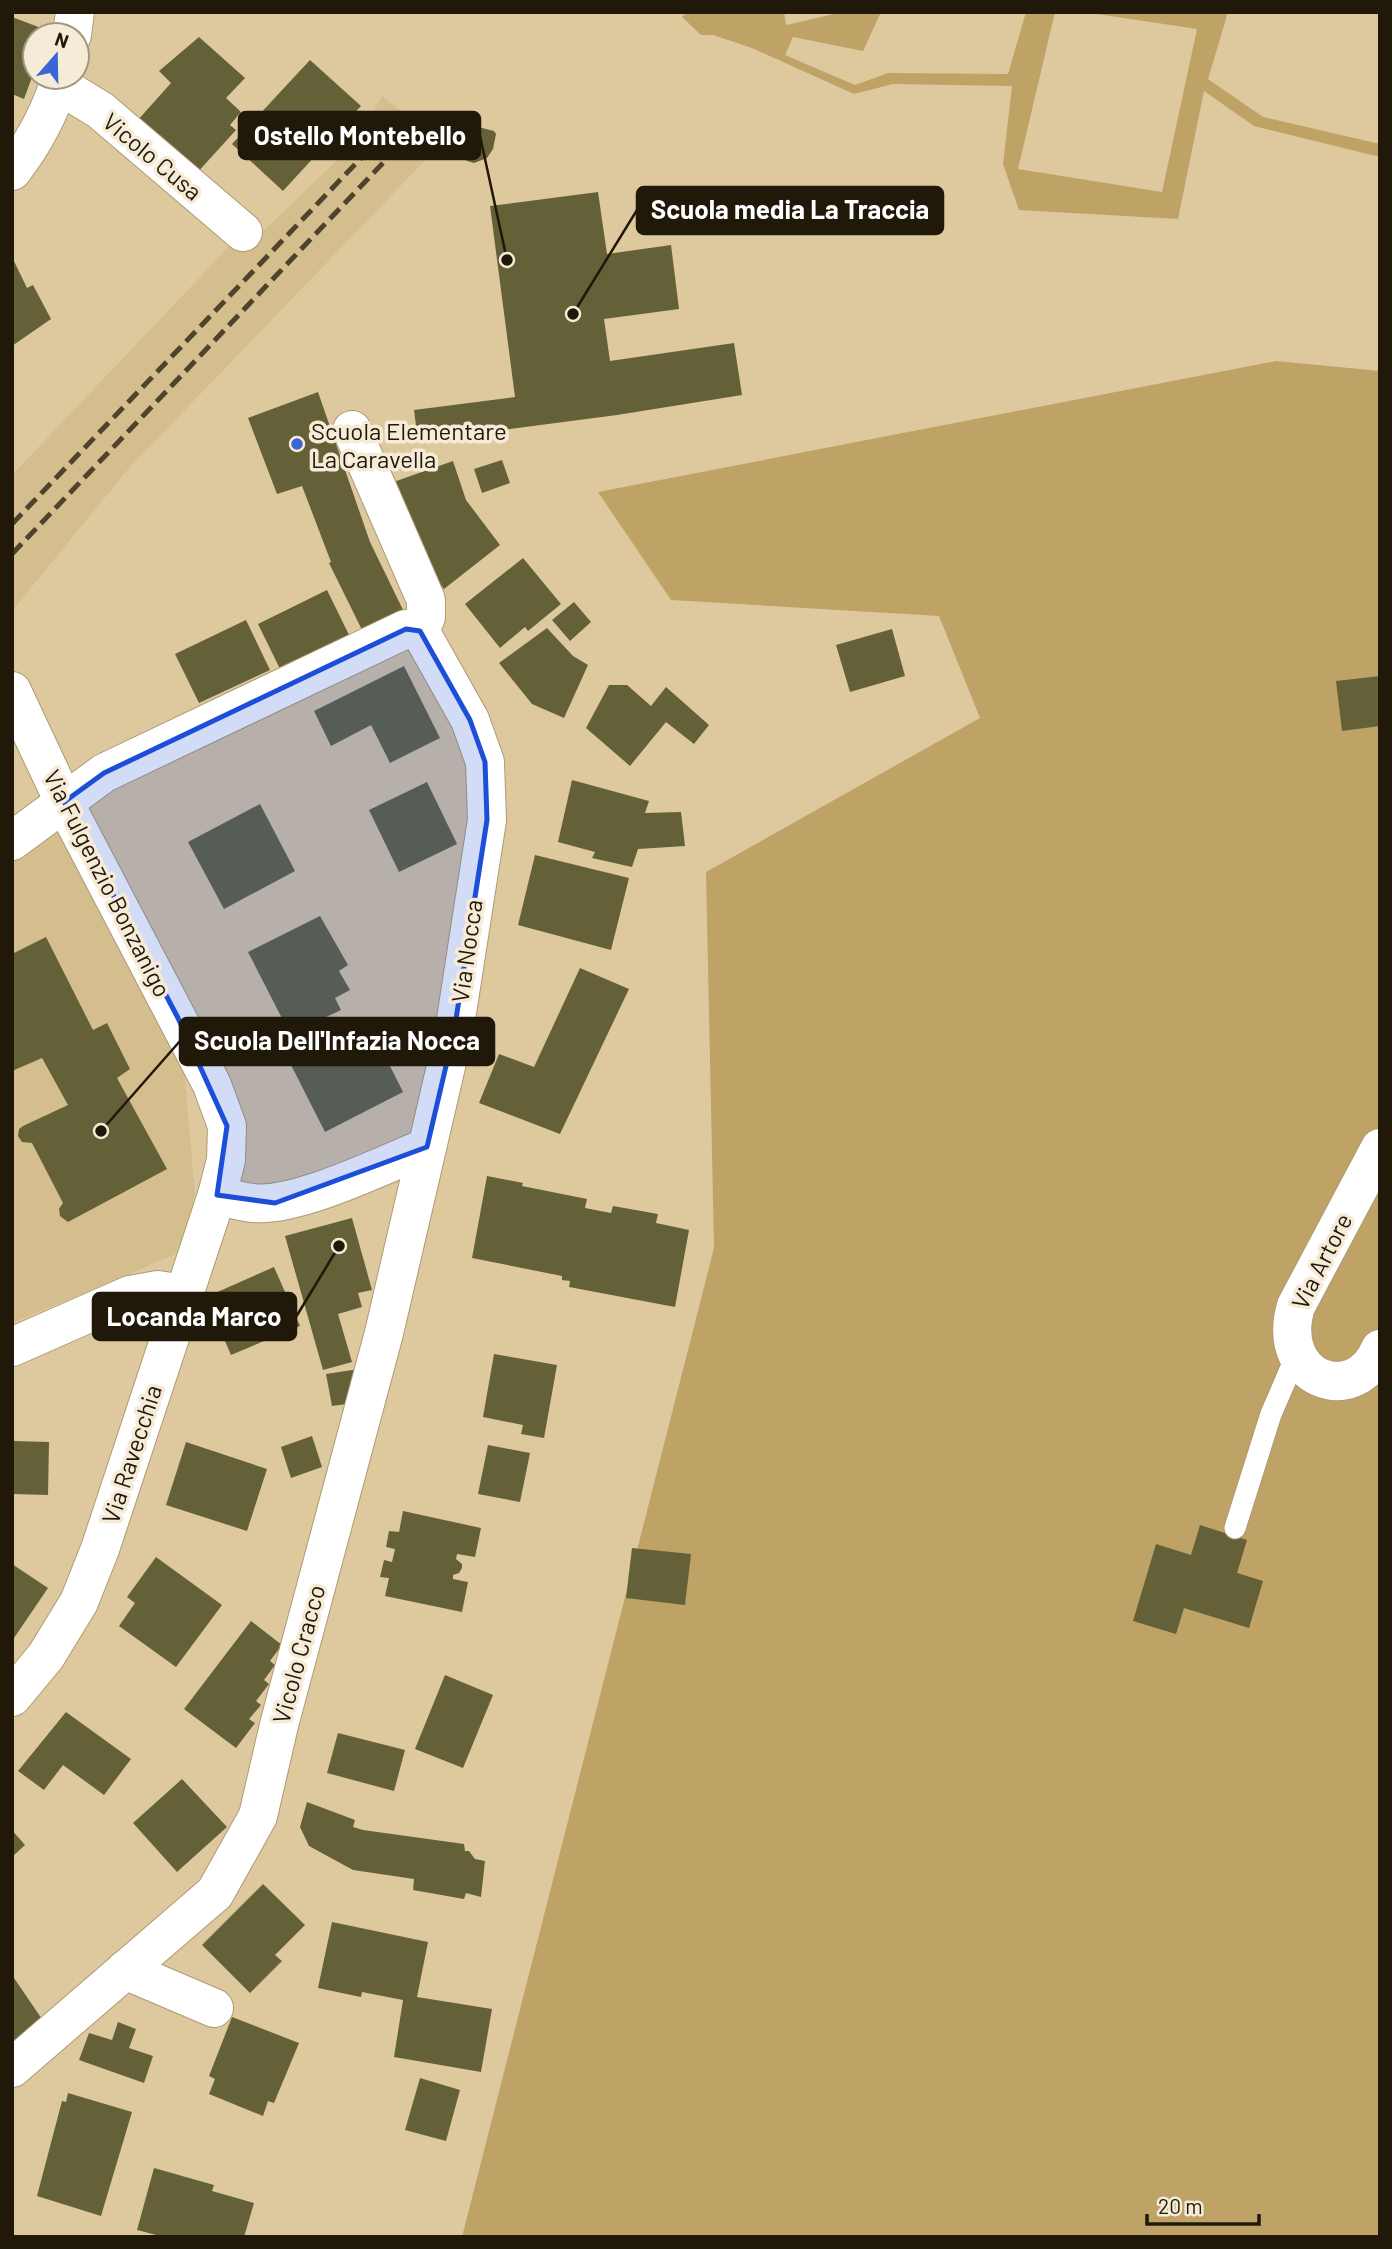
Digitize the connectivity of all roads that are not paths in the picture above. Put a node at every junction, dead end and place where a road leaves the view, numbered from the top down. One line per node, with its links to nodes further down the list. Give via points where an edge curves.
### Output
1 (56, 91): 3 (street)
2 (74, 91): 4 (street, Vicolo Cusa)
3 (12, 172)
4 (243, 232)
5 (352, 430): 6 (street, via 426,600)
6 (420, 631): 8 (street, via 406,629 104,773); 10 (street, Via Nocca, via 470,720 485,762 487,820 454,1032)
7 (12, 691): 8 (street, Via Fulgenzio Bonzanigo)
8 (64, 803): 9 (street); 12 (street, Via Fulgenzio Bonzanigo, via 216,1095 228,1126)
9 (12, 841)
10 (427, 1147): 12 (street, via 318,1191 275,1202 253,1203); 19 (street, Vicolo Cracco, via 384,1333 258,1815 215,1893)
11 (1380, 1148): 16 (street, Via Artore, via 1296,1306 1291,1323)
12 (217, 1195): 13 (street, Via Ravecchia)
13 (183, 1294): 14 (street, via 166,1290 130,1294); 18 (street, Via Ravecchia, via 79,1602 46,1656)
14 (12, 1347)
15 (1380, 1349): 16 (street, via 1360,1374 1332,1381 1305,1368)
16 (1296, 1356): 17 (lane, via 1271,1414)
17 (1235, 1528)
18 (12, 1697)
19 (125, 1970): 20 (street); 21 (street, Vicolo Cracco)
20 (214, 2008)
21 (12, 2068)

